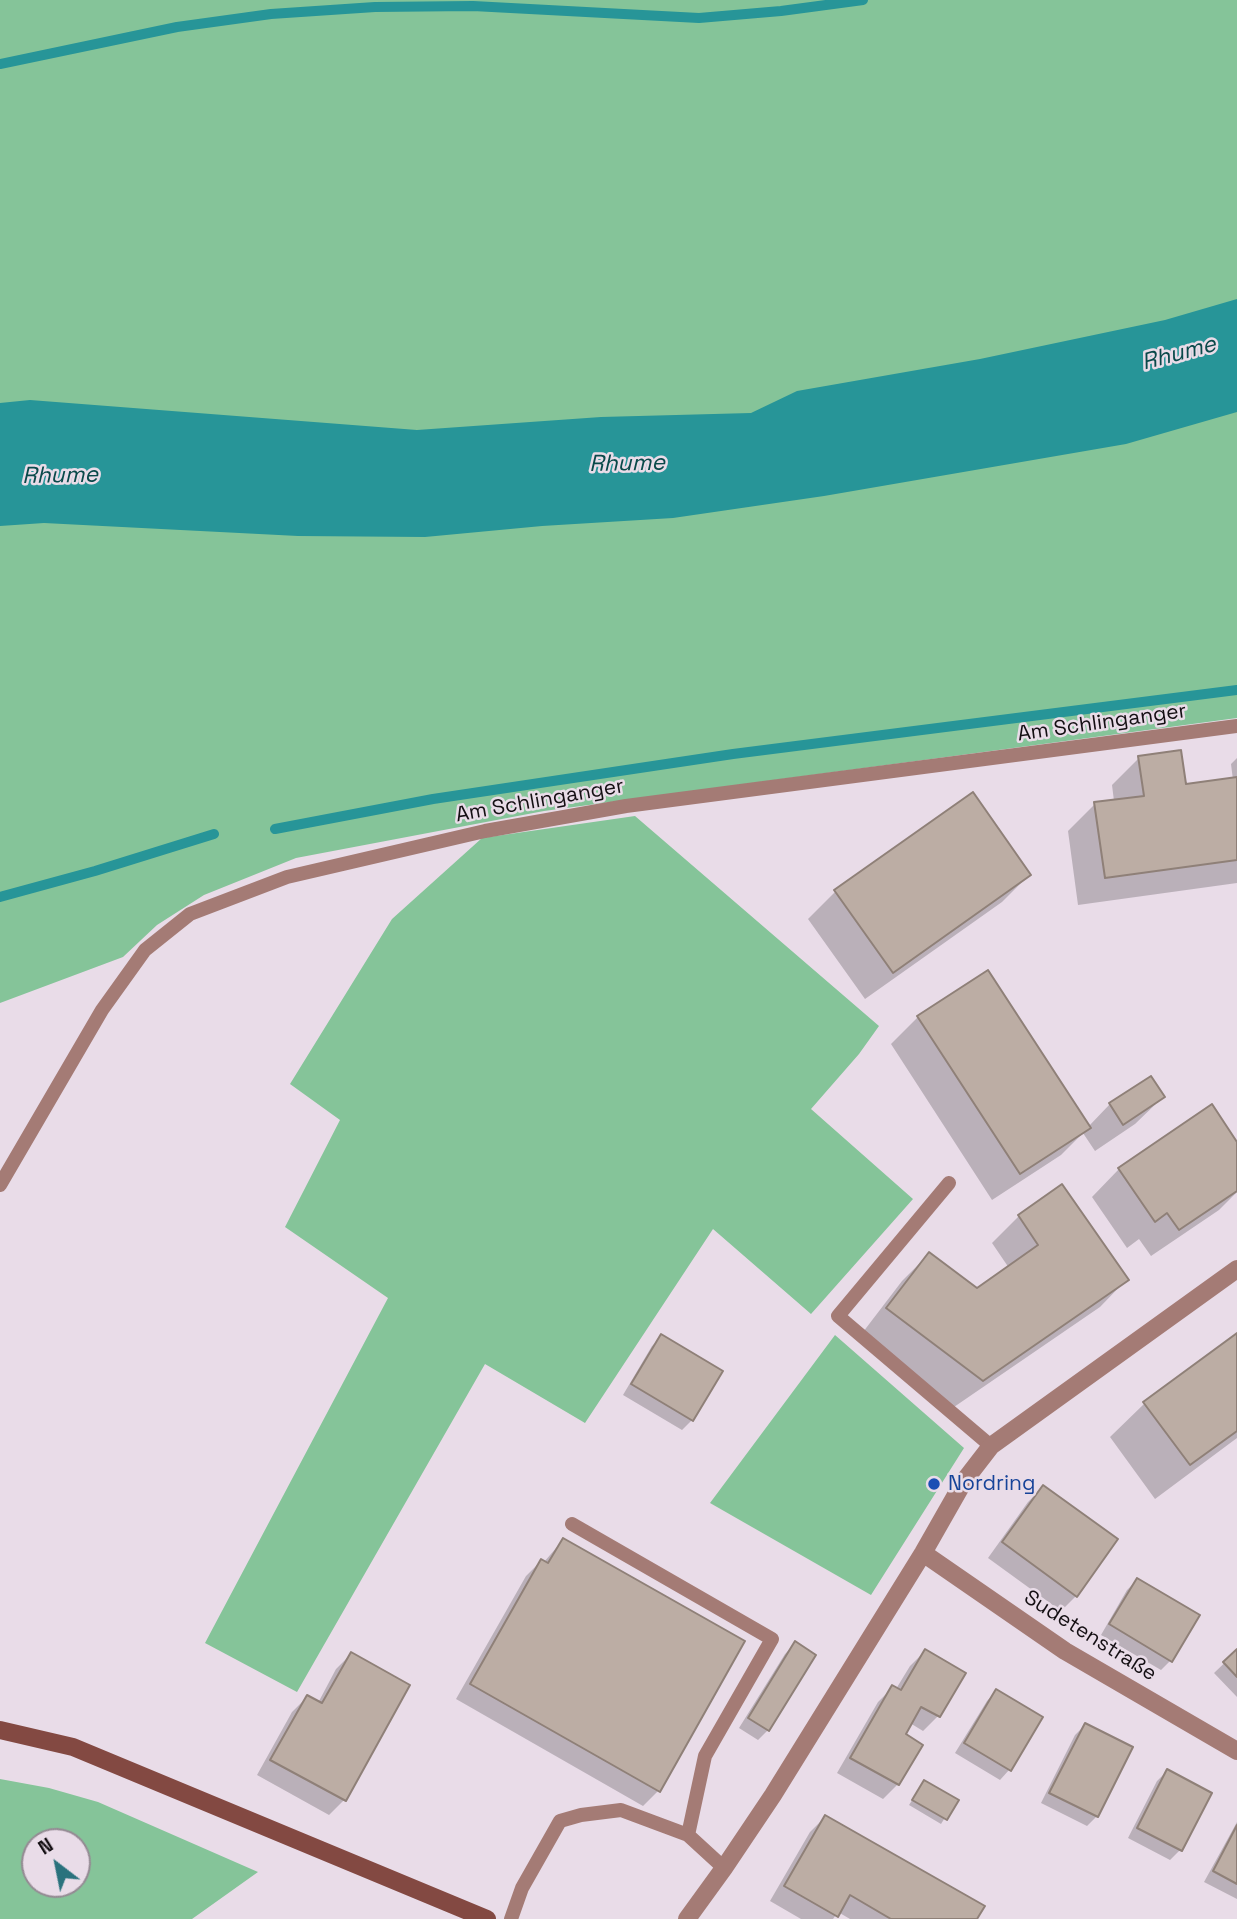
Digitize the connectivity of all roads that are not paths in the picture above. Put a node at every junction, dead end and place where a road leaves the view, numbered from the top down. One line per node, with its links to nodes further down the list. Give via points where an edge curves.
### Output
1 (1237, 726): 3 (lane, Am Schlinganger, via 626,806 485,831 287,877 190,914 145,950 102,1010)
2 (949, 1184): 5 (lane, via 838,1316)
3 (0, 1185)
4 (1237, 1269): 5 (street)
5 (990, 1446): 7 (street)
6 (572, 1524): 10 (lane, via 772,1639 705,1756)
7 (923, 1553): 9 (street, Sudetenstraße, via 1065,1651); 11 (street)
8 (0, 1730): 12 (main road, via 73,1747)
9 (1237, 1752)
10 (688, 1835): 11 (lane); 13 (lane, via 621,1810 560,1821 522,1888)
11 (724, 1868): 14 (street)
12 (487, 1919)
13 (511, 1919)
14 (687, 1919)

